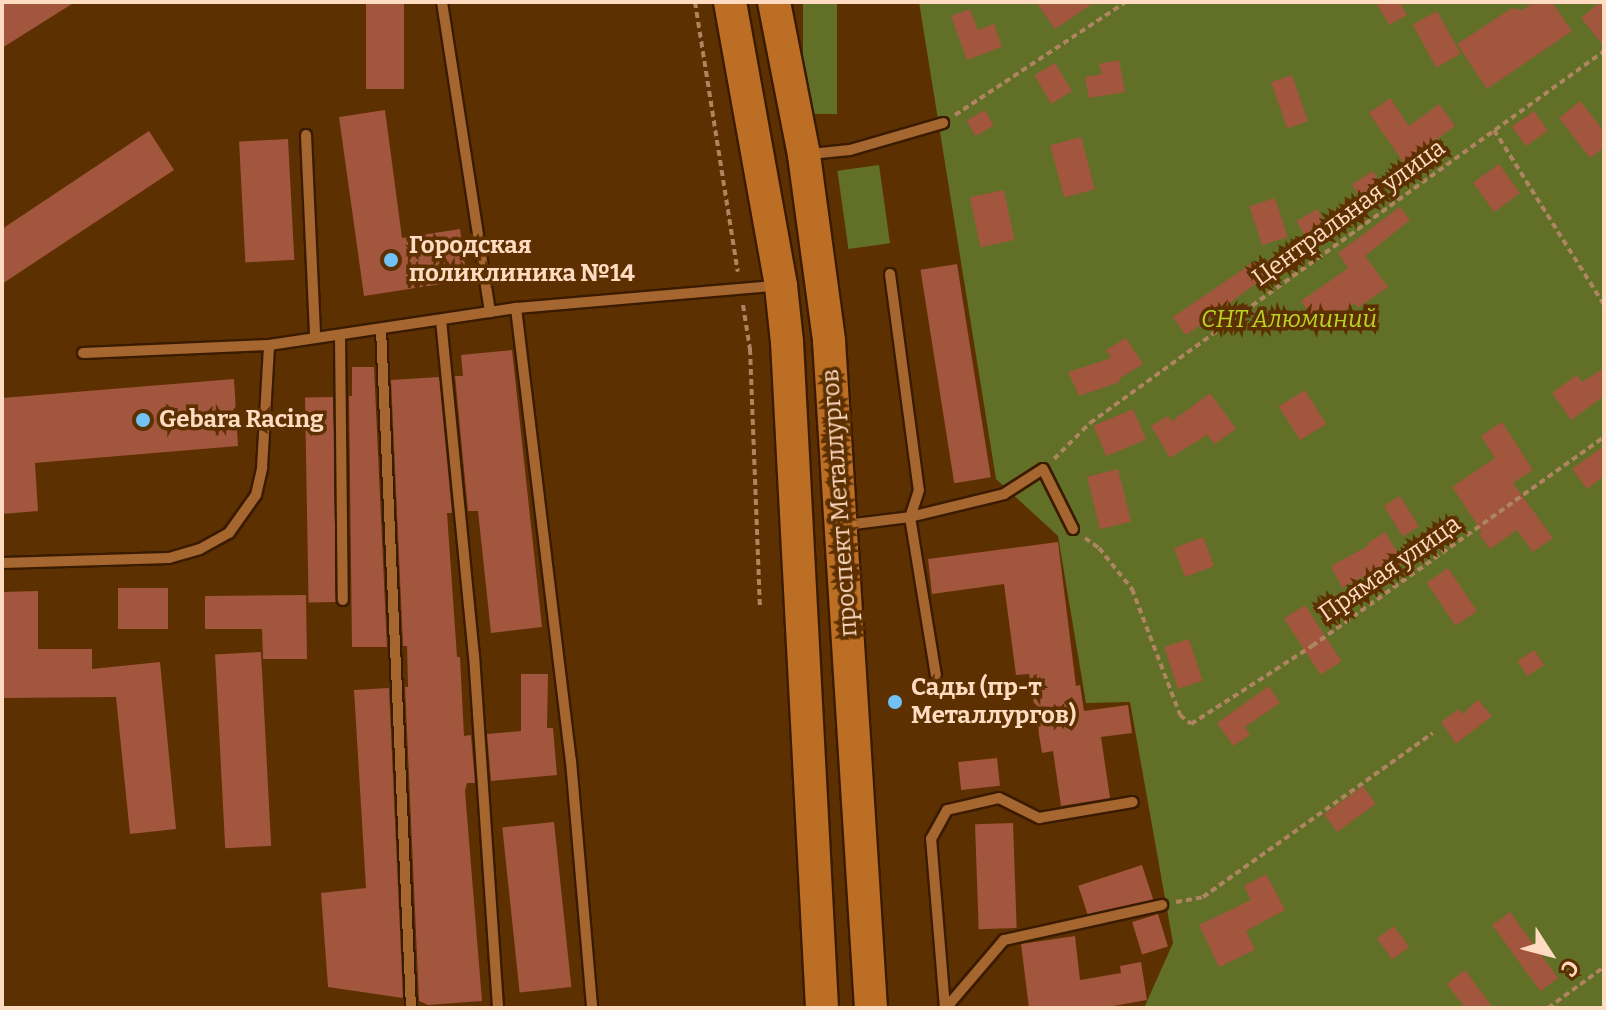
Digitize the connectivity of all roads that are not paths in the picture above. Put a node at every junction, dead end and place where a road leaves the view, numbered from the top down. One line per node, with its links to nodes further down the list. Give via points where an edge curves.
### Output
1 (442, 2): 10 (lane)
2 (730, 2): 8 (main road, проспект Металлургов)
3 (774, 2): 6 (main road, проспект Металлургов)
4 (943, 123): 6 (lane, via 850,150)
5 (306, 135): 14 (lane)
6 (804, 155): 18 (main road, проспект Металлургов, via 829,341)
7 (890, 274): 17 (lane, via 919,490)
8 (781, 286): 9 (lane); 28 (main road, проспект Металлургов)
9 (516, 308): 10 (lane); 27 (lane, via 571,761)
10 (490, 312): 11 (lane)
11 (441, 320): 12 (lane); 26 (lane, via 474,655)
12 (381, 329): 13 (lane); 25 (lane)
13 (340, 335): 14 (lane); 21 (lane)
14 (315, 336): 15 (lane)
15 (269, 345): 16 (lane); 20 (lane, via 262,468 256,495 229,533 169,558)
16 (83, 353)
17 (910, 517): 18 (lane); 19 (lane, via 1004,494 1043,469); 22 (lane)
18 (840, 526): 29 (main road, проспект Металлургов)
19 (1073, 529)
20 (2, 563)
21 (343, 600)
22 (936, 675)
23 (1133, 802): 30 (lane, via 1039,818 999,798 947,810 931,839)
24 (1162, 905): 30 (lane, via 1004,940)
25 (411, 1008)
26 (498, 1008)
27 (592, 1008)
28 (822, 1008)
29 (871, 1008)
30 (945, 1008)

